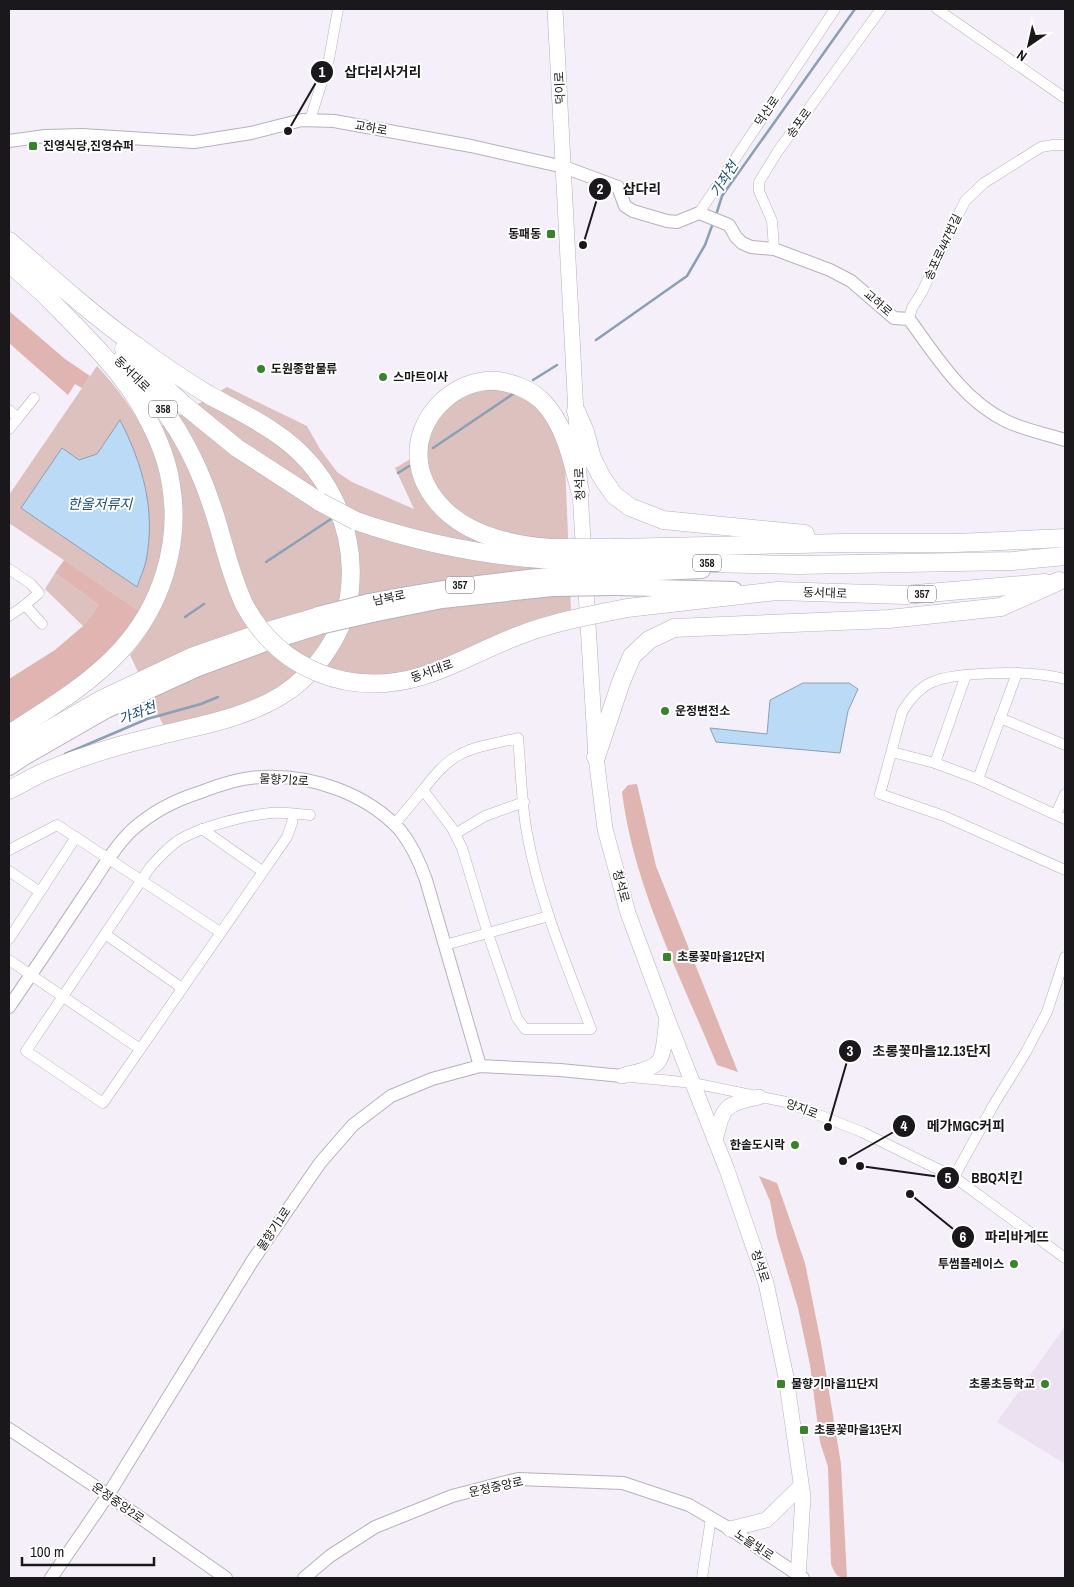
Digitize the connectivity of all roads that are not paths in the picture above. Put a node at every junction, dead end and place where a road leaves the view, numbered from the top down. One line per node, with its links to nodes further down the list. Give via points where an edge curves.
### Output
1 (338, 9): 7 (street, via 329,59)
2 (556, 9): 10 (main road, 덕이로)
3 (835, 9): 11 (street, 덕산로)
4 (881, 9): 13 (street, 송포로, via 759,182 758,192 772,221)
5 (937, 9): 6 (street)
6 (1065, 98)
7 (310, 120): 8 (street, 교하로, via 251,134 194,142 82,135); 10 (street, 교하로, via 334,121)
8 (9, 141)
9 (1065, 145): 16 (street, 송포로447번길, via 1041,147 984,183 964,201)
10 (564, 167): 11 (street, 교하로, via 618,188 625,206 633,211 677,222); 19 (main road, 청석로)
11 (711, 217): 13 (street, 교하로, via 729,224 742,243)
12 (9, 242): 27 (highway, 동서대로 / 358, bridge, via 210,427 320,502 356,521 390,533); 48 (highway, via 121,336 209,395 275,432 299,451 334,496 350,551 351,578 349,600 341,625 328,648 308,673 284,694 233,717 100,752 49,770)
13 (774, 249): 16 (street, 교하로, via 830,270 851,281 894,318)
14 (9, 263): 15 (highway, 동서대로 / 358)
15 (43, 293): 31 (highway, 동서대로 / 358, bridge, via 128,369 180,432 204,481 244,604 268,640 292,660 312,671 335,678 400,682 522,634 582,616); 40 (highway, via 99,351 137,400 148,420 172,485 173,533 156,598 126,644 94,676 63,700)
16 (908, 319): 22 (street, 교하로, via 948,372 982,405 1025,429)
17 (34, 398): 20 (street)
18 (9, 410): 20 (street)
19 (576, 412): 23 (main road, 청석로); 25 (highway, via 601,476 614,495 630,507 663,520)
20 (18, 418): 21 (street)
21 (9, 429)
22 (1065, 440)
23 (580, 491): 27 (highway, via 568,446 555,420 542,401 507,382 488,380 454,391 429,418 420,439 418,461 422,475 428,489 449,514 481,533 525,546); 44 (main road, 청석로)
24 (1065, 538): 25 (highway, via 956,544)
25 (887, 543): 28 (highway)
26 (1065, 556): 28 (highway, 동서대로 / 358, via 1012,561)
27 (552, 568): 28 (highway, 동서대로 / 358, bridge); 28 (main road, 남북로 / 357, bridge); 34 (main road, 남북로 / 357, bridge, via 442,600 370,608)
28 (615, 568): 31 (main road, 남북로 / 357)
29 (9, 570): 32 (street, via 39,593)
30 (1062, 581): 31 (highway, 동서대로 / 357, via 904,595); 44 (highway, via 1000,607 889,619 674,628 649,640 632,656)
31 (777, 591)
32 (25, 605): 33 (street); 35 (street)
33 (9, 616)
34 (319, 620): 42 (main road, 남북로 / 357, via 259,632 192,656 101,698); 46 (main road, 남북로 / 357, via 189,671 106,710)
35 (42, 624)
36 (1017, 673): 37 (street); 38 (street, via 1030,672); 39 (street)
37 (966, 675): 43 (street, via 950,676 920,689 902,712); 45 (street)
38 (1065, 679)
39 (1000, 718): 41 (street); 47 (street)
40 (9, 734)
41 (1065, 745)
42 (9, 751)
43 (892, 752): 45 (street); 61 (street, via 880,794 944,816)
44 (596, 757): 78 (main road, 청석로, via 606,829 628,913)
45 (936, 763): 47 (street)
46 (9, 767)
47 (978, 779): 54 (street)
48 (9, 790)
49 (423, 790): 51 (street, via 442,767 458,755 518,738); 55 (street); 57 (street)
50 (1065, 794): 54 (street)
51 (524, 802): 57 (street, via 485,816); 66 (street, via 527,832)
52 (293, 814): 53 (street); 56 (street, via 272,813); 63 (street, via 287,837)
53 (310, 815)
54 (1061, 816)
55 (394, 825): 60 (street, 물향기2로, via 348,792 306,779 262,777 218,786 155,812 131,831); 71 (street, 물향기2로, via 418,859)
56 (202, 829): 63 (street); 64 (street, via 178,840 151,866)
57 (455, 834): 69 (street)
58 (76, 837): 59 (street, via 57,825); 60 (street); 65 (street)
59 (9, 850)
60 (109, 859): 64 (street); 74 (street, 물향기2로)
61 (1065, 870)
62 (9, 871): 65 (street)
63 (262, 871): 67 (street)
64 (142, 880): 67 (street); 68 (street)
65 (40, 892): 70 (street)
66 (549, 916): 69 (street); 69 (street, via 591,1030 525,1029 517,1018)
67 (220, 932): 75 (street)
68 (105, 934): 75 (street); 76 (street)
69 (488, 934): 71 (street)
70 (9, 939)
71 (445, 945): 80 (street, 물향기2로)
72 (1065, 957): 85 (street, via 1047,1012)
73 (9, 960): 74 (street)
74 (31, 975): 76 (street); 77 (street, 물향기2로)
75 (182, 988): 79 (street)
76 (63, 997): 79 (street); 79 (street, via 26,1051 103,1103)
77 (9, 1007)
78 (667, 1018): 81 (main road, via 659,1061); 82 (main road, 청석로)
79 (140, 1049)
80 (480, 1066): 81 (street, 물향기1로); 89 (street, 물향기1로, via 432,1079 391,1096 347,1131 320,1163 253,1260)
81 (622, 1076): 82 (street, 양지로)
82 (693, 1082): 83 (street, 양지로); 84 (main road, 청석로)
83 (760, 1097): 84 (main road, via 733,1102 722,1114); 85 (street, 양지로, via 786,1102 862,1132)
84 (715, 1140): 88 (main road, 청석로, via 766,1283 786,1377)
85 (954, 1177): 86 (street, 양지로)
86 (1065, 1258)
87 (9, 1429): 89 (street, 운정중앙2로)
88 (801, 1486): 91 (main road, via 766,1520); 92 (main road, 청석로)
89 (108, 1495): 93 (street, 물향기1로); 94 (street, 운정중앙2로)
90 (711, 1518): 91 (street, 운정중앙로); 95 (street, 운정중앙로, via 689,1505 623,1483 518,1479 452,1496 375,1527 330,1556); 96 (street)
91 (730, 1529): 92 (street, 노을빛로)
92 (799, 1577)
93 (51, 1578)
94 (226, 1578)
95 (304, 1578)
96 (702, 1578)

